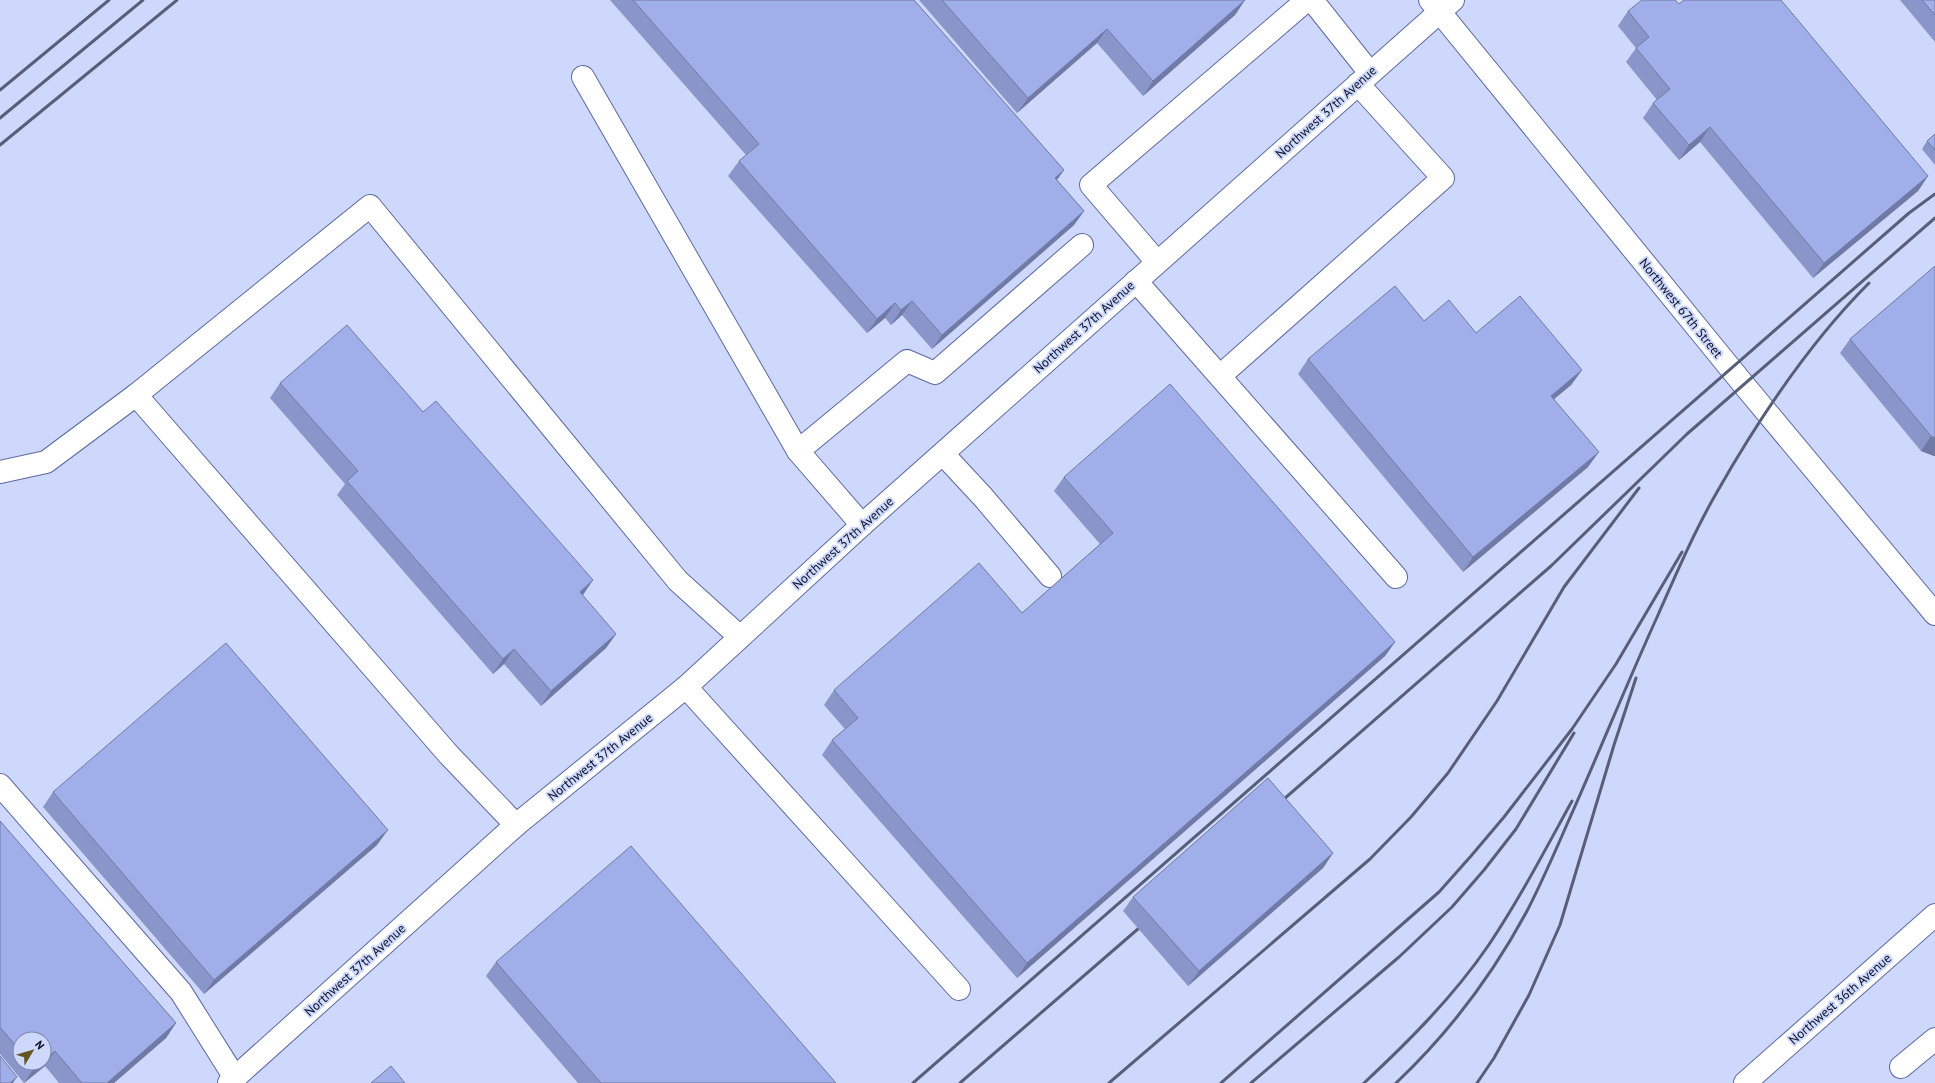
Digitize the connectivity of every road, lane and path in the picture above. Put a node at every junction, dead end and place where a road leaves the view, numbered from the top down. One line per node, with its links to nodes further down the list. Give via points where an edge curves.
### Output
1 (1307, 0): 7 (street, via 1091,185)
2 (1312, 0): 5 (street)
3 (1441, 4): 5 (street, Northwest 37th Avenue); 17 (street, Northwest 67th Street, via 1744,385)
4 (583, 77): 11 (street)
5 (1364, 78): 7 (street, Northwest 37th Avenue); 9 (street, via 1443,178)
6 (1082, 245): 11 (street, via 935,373 907,361)
7 (1157, 262): 8 (street, Northwest 37th Avenue)
8 (1136, 281): 9 (street); 12 (street, Northwest 37th Avenue)
9 (1220, 376): 16 (street)
10 (136, 395): 13 (street, via 46,462); 18 (street, via 370,206 678,581); 21 (street, via 444,750)
11 (798, 451): 14 (street)
12 (943, 454): 14 (street, Northwest 37th Avenue); 15 (street)
13 (0, 472)
14 (862, 525): 18 (street, Northwest 37th Avenue)
15 (1050, 576)
16 (1396, 577)
17 (1935, 614)
18 (740, 637): 19 (street, Northwest 37th Avenue)
19 (686, 687): 21 (street, Northwest 37th Avenue); 23 (street)
20 (0, 785): 26 (street, via 181,992)
21 (516, 825): 26 (street, Northwest 37th Avenue)
22 (1935, 915): 27 (street, Northwest 36th Avenue)
23 (960, 989)
24 (1935, 1039): 25 (street)
25 (1901, 1068)
26 (232, 1080)
27 (1745, 1083)

